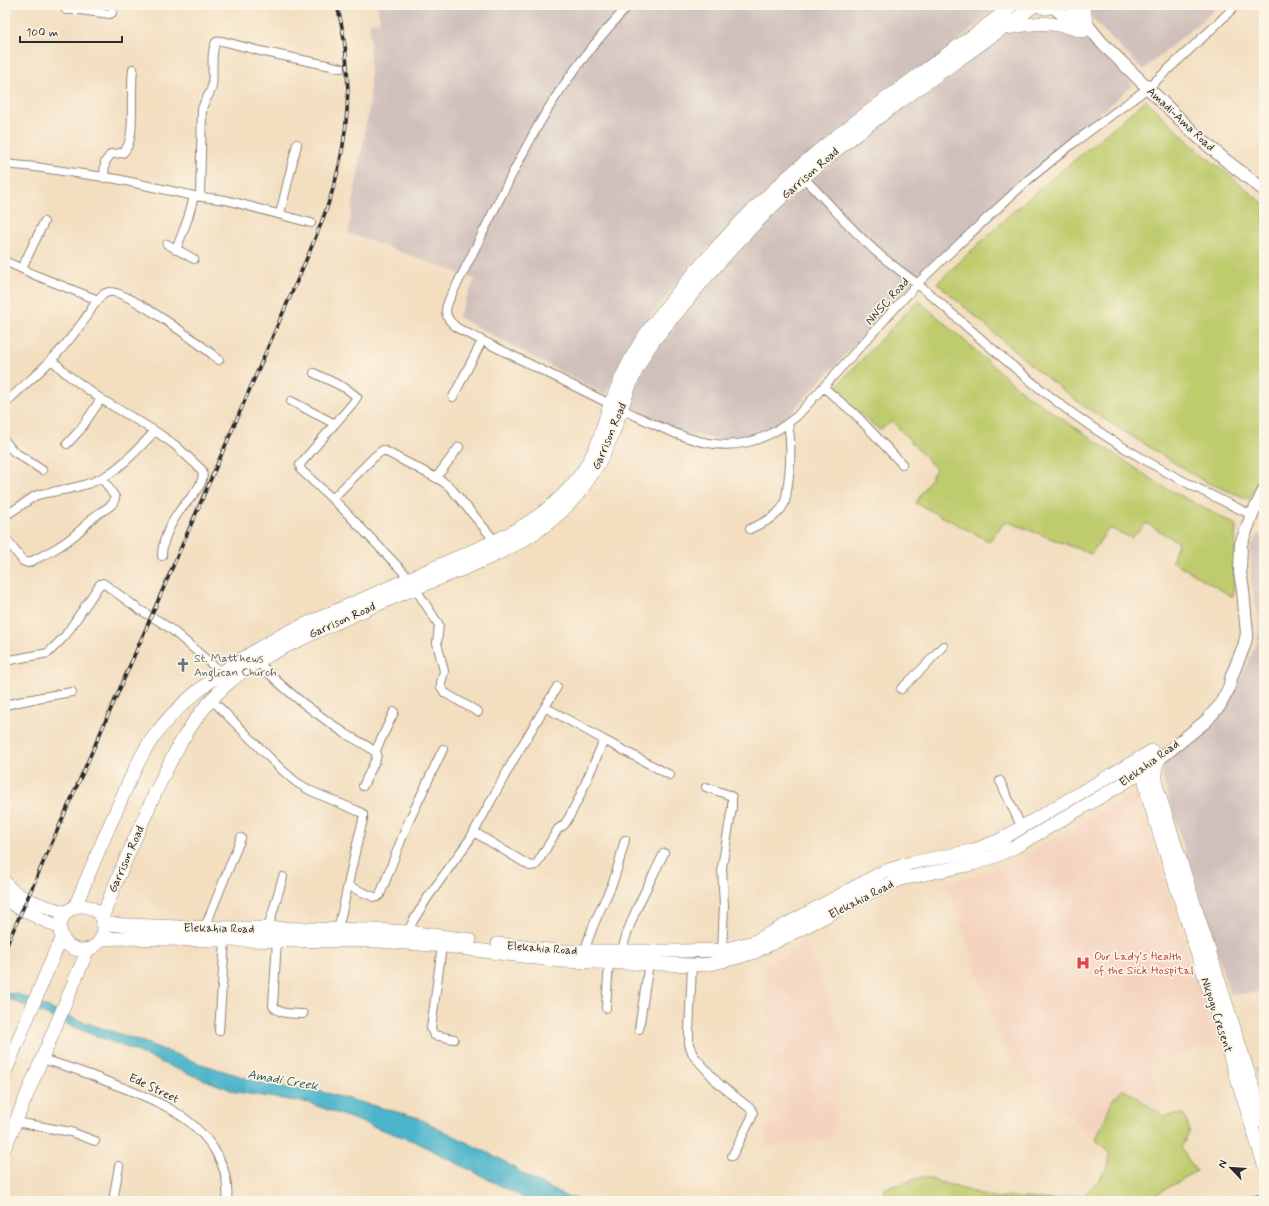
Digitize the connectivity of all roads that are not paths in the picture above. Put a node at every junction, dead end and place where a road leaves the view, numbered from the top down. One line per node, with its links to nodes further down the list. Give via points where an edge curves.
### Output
1 (113, 5): 9 (street, via 110,14)
2 (629, 5): 31 (street, NNSC Road, via 601,35 548,109 447,303 447,318 451,323)
3 (1036, 5): 7 (main road, via 1046,8); 11 (main road, Garrison Road)
4 (1071, 5): 10 (street, Amadi-Ama Road)
5 (1082, 5): 10 (main road)
6 (1236, 5): 14 (street, NNSC Road)
7 (1055, 6): 10 (street, Amadi-Ama Road)
8 (1009, 7): 40 (main road, Garrison Road, via 816,152 777,186 720,243 655,321 630,359)
9 (66, 10)
10 (1085, 27): 11 (main road, via 1040,22); 14 (street, Amadi-Ama Road)
11 (1001, 29): 17 (main road, Garrison Road, via 850,139)
12 (341, 68): 20 (street, via 222,41 216,42 212,86 202,109)
13 (133, 69): 18 (street, via 130,141 123,153 111,154 107,158)
14 (1148, 88): 19 (street, Amadi-Ama Road, via 1224,159); 29 (street, NNSC Road, via 1028,180)
15 (297, 144): 21 (street)
16 (5, 164): 18 (street)
17 (803, 177): 29 (street, via 880,254); 40 (main road, Garrison Road, via 758,220 703,280 650,346)
18 (104, 178): 20 (street)
19 (1264, 190)
20 (197, 196): 21 (street, via 226,200); 25 (street)
21 (280, 214): 23 (street)
22 (44, 222): 28 (street)
23 (311, 223)
24 (167, 244): 25 (street)
25 (176, 250): 26 (street)
26 (194, 259)
27 (5, 261): 28 (street)
28 (22, 268): 30 (street)
29 (918, 284): 35 (street, NNSC Road); 53 (street, via 995,351 1069,410 1153,464)
30 (98, 300): 32 (street); 33 (street, via 108,292 117,292 176,327)
31 (482, 341): 36 (street); 40 (street, NNSC Road)
32 (52, 360): 37 (street); 39 (street)
33 (219, 360)
34 (314, 373): 42 (street, via 356,396 355,401)
35 (824, 387): 41 (street, NNSC Road); 47 (street, via 855,414)
36 (453, 397)
37 (101, 399): 43 (street); 45 (street)
38 (291, 401): 42 (street)
39 (5, 404)
40 (616, 407): 41 (street, NNSC Road, via 687,438 724,445 743,444 762,438); 57 (main road, Garrison Road, via 587,464 568,490 544,512); 59 (main road, Garrison Road, via 610,440 595,470 576,497 552,520 506,550)
41 (788, 423): 55 (street, via 791,458 783,508 776,516)
42 (335, 424): 52 (street, via 300,465 301,470)
43 (155, 431): 49 (street, via 134,453); 58 (street, via 175,445 203,473 196,490 174,519 164,542)
44 (5, 441): 48 (street, via 13,451)
45 (67, 444)
46 (459, 446): 50 (street)
47 (902, 464)
48 (42, 470)
49 (102, 478): 54 (street, via 35,496); 56 (street, via 115,498 114,502 66,542 26,562)
50 (436, 478): 52 (street, via 383,450); 57 (street, via 450,487)
51 (1264, 491): 53 (street, Elekahia Road)
52 (332, 499): 59 (street)
53 (1252, 515): 75 (street, Elekahia Road, via 1241,544 1240,563 1247,628 1244,646 1229,688 1220,705 1197,730)
54 (5, 516)
55 (750, 529)
56 (5, 538)
57 (495, 541): 59 (main road, Garrison Road)
58 (162, 556)
59 (413, 584): 62 (main road, Garrison Road); 63 (main road, Garrison Road, via 286,633 242,658); 71 (street, via 439,625 437,643 444,671 441,687)
60 (943, 646): 65 (street)
61 (5, 661): 63 (street, via 48,653 65,636 103,583 172,630)
62 (258, 661): 67 (main road, Garrison Road, via 224,687); 74 (street, via 321,717)
63 (222, 673): 93 (main road, Garrison Road, via 177,711 144,750)
64 (557, 687): 69 (street)
65 (901, 689)
66 (72, 692): 68 (street)
67 (212, 700): 91 (street, via 296,782 362,813 364,816); 94 (main road, Garrison Road, via 192,724 165,772 119,873)
68 (5, 705)
69 (545, 707): 72 (street); 85 (street)
70 (394, 712): 74 (street)
71 (478, 712)
72 (604, 740): 78 (street); 85 (street, via 568,819 558,829 536,865 530,866)
73 (443, 749): 91 (street, via 407,824 380,895 374,897)
74 (375, 752): 81 (street, via 376,759)
75 (1155, 755): 76 (main road, Elekahia Road); 77 (main road, Elekahia Road); 83 (main road, Nkpogu Cresent)
76 (1126, 766): 77 (main road); 84 (main road, Elekahia Road)
77 (1143, 770): 80 (main road, Elekahia Road); 83 (main road, Nkpogu Cresent)
78 (670, 775)
79 (1000, 781): 84 (street)
80 (1124, 782): 83 (main road); 110 (main road, Elekahia Road, via 1016,847 993,857 973,864 901,879 858,898 836,912 755,952 710,964)
81 (363, 786)
82 (706, 787): 105 (street, via 732,798 722,867)
83 (1153, 793): 119 (main road, Nkpogu Cresent); 123 (main road, Nkpogu Cresent)
84 (1022, 828): 105 (main road, Elekahia Road, via 972,851 888,870 754,942)
85 (474, 832): 98 (street, via 428,897)
86 (241, 838): 95 (street)
87 (625, 840): 106 (street, via 610,890 602,903)
88 (664, 853): 107 (street, via 636,910)
89 (283, 877): 96 (street)
90 (5, 882): 93 (main road, via 11,890 21,896)
91 (348, 886): 97 (street)
92 (5, 897): 99 (main road)
93 (71, 910): 94 (main road, via 80,906 91,908 99,914); 99 (main road, via 63,917)
94 (103, 922): 95 (main road, Elekahia Road); 100 (main road)
95 (205, 927): 96 (main road, Elekahia Road)
96 (268, 928): 97 (main road, Elekahia Road)
97 (338, 929): 98 (main road, Elekahia Road)
98 (408, 932): 106 (main road, Elekahia Road, via 556,951)
99 (61, 933): 104 (main road, via 67,944 73,948); 117 (main road)
100 (101, 939): 101 (main road, Elekahia Road); 104 (main road)
101 (225, 940): 102 (main road, Elekahia Road); 114 (street)
102 (277, 940): 103 (main road, Elekahia Road, via 380,941); 112 (street, via 273,1006 280,1012)
103 (442, 946): 108 (main road, Elekahia Road, via 560,961); 115 (street, via 431,1029 434,1035)
104 (88, 949): 116 (main road)
105 (722, 950): 107 (main road, Elekahia Road)
106 (585, 951): 107 (main road, Elekahia Road)
107 (622, 951)
108 (609, 962): 109 (main road, Elekahia Road); 111 (street)
109 (649, 963): 110 (main road, Elekahia Road); 113 (street)
110 (692, 965): 122 (street, via 689,1044 693,1055 719,1084 753,1113)
111 (606, 1008)
112 (302, 1014)
113 (639, 1028)
114 (219, 1031)
115 (454, 1039)
116 (41, 1059): 118 (main road); 127 (street, Ede Street, via 138,1092 181,1114 204,1135 219,1158 225,1170)
117 (5, 1072)
118 (16, 1122): 120 (street, via 71,1132); 121 (main road)
119 (1264, 1122)
120 (95, 1141)
121 (5, 1147)
122 (732, 1156)
123 (1264, 1164)
124 (118, 1166): 126 (street)
125 (1264, 1198): 128 (street)
126 (113, 1201)
127 (227, 1201)
128 (1249, 1201)

